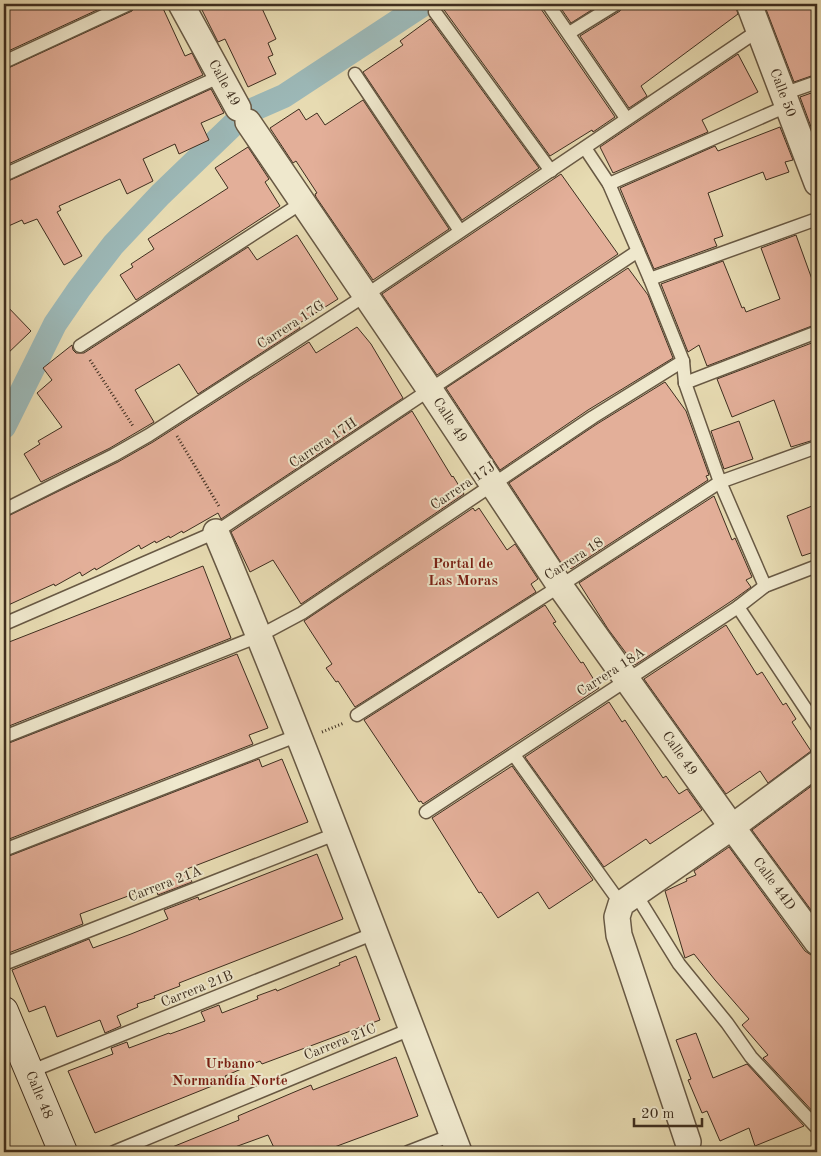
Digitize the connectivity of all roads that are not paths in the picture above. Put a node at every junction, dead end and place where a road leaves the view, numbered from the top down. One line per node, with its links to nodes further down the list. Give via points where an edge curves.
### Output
1 (129, 4): 9 (lane)
2 (180, 4): 11 (street, Calle 49)
3 (548, 4): 8 (lane)
4 (616, 4): 8 (lane)
5 (750, 4): 7 (street, Calle 50)
6 (435, 12): 16 (lane)
7 (759, 30): 13 (street, Calle 50); 14 (lane, Carrera 17G)
8 (569, 34): 14 (lane)
9 (4, 62)
10 (355, 74): 22 (lane)
11 (221, 76): 17 (lane); 20 (street, Calle 49, via 243,115)
12 (817, 82): 13 (lane)
13 (785, 100): 18 (street, Calle 50); 19 (lane)
14 (626, 118): 15 (lane, Carrera 17G)
15 (585, 148): 16 (lane, Carrera 17G); 19 (lane)
16 (551, 171): 22 (lane, Carrera 17G)
17 (4, 175)
18 (817, 183)
19 (609, 184): 23 (lane)
20 (303, 202): 25 (street, Calle 49); 27 (lane)
21 (817, 219): 24 (lane)
22 (460, 232): 25 (lane, Carrera 17G)
23 (638, 251): 24 (lane); 30 (lane, Carrera 17H)
24 (650, 280): 28 (lane)
25 (366, 295): 30 (street, Calle 49); 34 (lane, Carrera 17G, via 142,439)
26 (817, 332): 29 (lane)
27 (80, 346)
28 (683, 361): 29 (lane); 33 (lane, Carrera 17J)
29 (685, 383): 32 (lane)
30 (430, 390): 33 (street, Calle 49); 35 (lane, Carrera 17H)
31 (817, 447): 32 (lane, Carrera 18)
32 (720, 482): 37 (lane, Carrera 18); 38 (lane)
33 (492, 484): 37 (street, Calle 49); 41 (lane, Carrera 17J, via 302,613)
34 (4, 510)
35 (223, 528): 40 (lane, Carrera 17H); 41 (street)
36 (817, 566): 38 (lane, Carrera 18A)
37 (560, 586): 42 (street, Calle 49); 43 (lane, Carrera 18)
38 (765, 586): 39 (lane, Carrera 18A)
39 (738, 607): 42 (lane, Carrera 18A); 44 (lane)
40 (4, 624)
41 (260, 636): 45 (street); 46 (lane, Carrera 17J)
42 (627, 680): 47 (lane, Carrera 18A); 50 (street, Calle 49)
43 (357, 715)
44 (817, 726)
45 (299, 735): 51 (street); 52 (lane)
46 (4, 737)
47 (514, 755): 49 (lane, Carrera 18A); 53 (lane)
48 (817, 764): 50 (street)
49 (426, 812)
50 (732, 827): 53 (street); 55 (street, Calle 44D)
51 (338, 833): 54 (street); 56 (lane, Carrera 21A)
52 (4, 850)
53 (628, 899): 60 (lane, via 751,1057); 61 (street, via 617,917 619,935)
54 (375, 933): 58 (street); 59 (lane, Carrera 21B)
55 (817, 942)
56 (4, 964)
57 (4, 1011): 59 (street, Calle 48)
58 (411, 1029): 62 (street); 64 (lane, Carrera 21C)
59 (29, 1072): 63 (street, Calle 48)
60 (817, 1128)
61 (688, 1142)
62 (456, 1144): 65 (lane)
63 (63, 1152)
64 (114, 1152)
65 (408, 1152)

